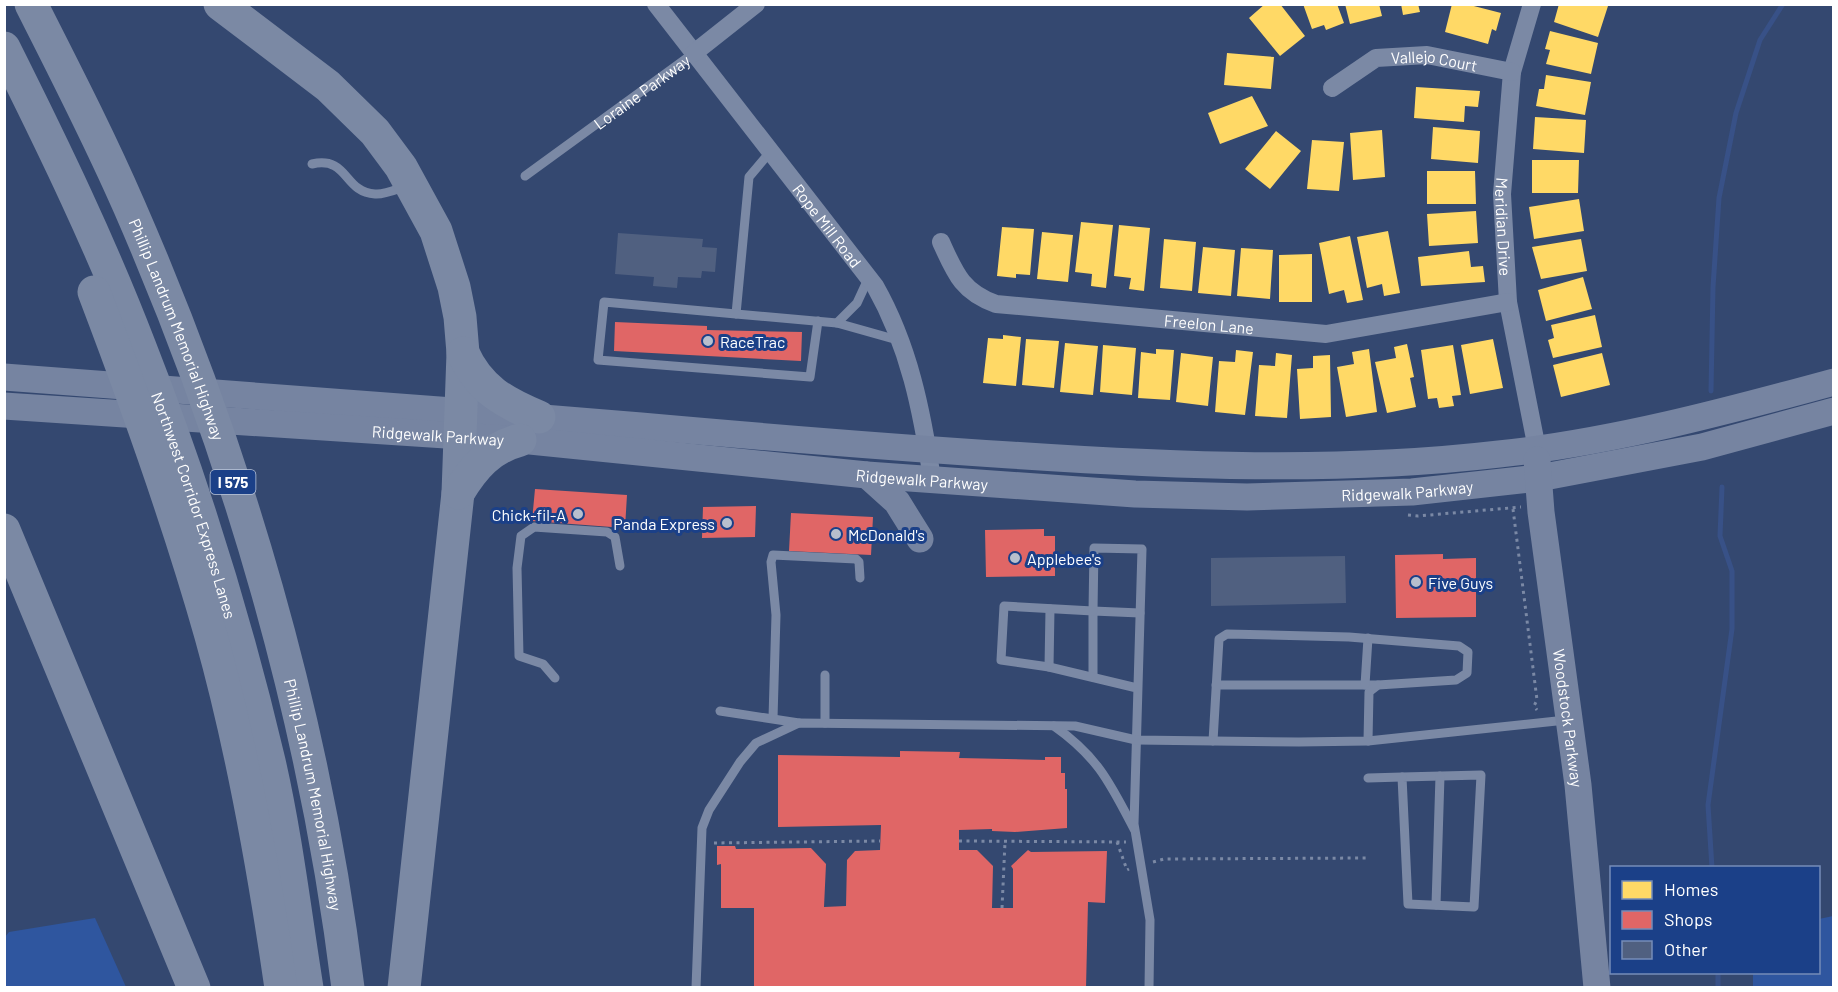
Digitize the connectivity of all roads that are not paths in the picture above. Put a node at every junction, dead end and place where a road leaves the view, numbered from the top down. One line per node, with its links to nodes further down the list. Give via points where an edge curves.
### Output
1 (31, 4): 38 (highway, Phillip Landrum Memorial Highway / I 575, via 86,112 169,302 218,434)
2 (220, 4): 14 (highway, via 352,108 375,132)
3 (756, 4): 7 (street, Loraine Parkway)
4 (1533, 4): 8 (street, Meridian Drive)
5 (658, 5): 7 (street, Rope Mill Road)
6 (4, 48): 68 (highway, Northwest Corridor Express Lanes, via 100,250 140,346 202,519 270,764)
7 (694, 53): 11 (street, Rope Mill Road); 13 (lane, Loraine Parkway)
8 (1512, 72): 9 (street, Vallejo Court, via 1427,55 1376,58); 17 (street, Meridian Drive, via 1502,194)
9 (1332, 88)
10 (4, 97): 67 (highway, via 90,282 188,558 234,734)
11 (771, 151): 16 (street, Rope Mill Road); 18 (lane, via 749,177)
12 (312, 164): 14 (lane, via 335,164 358,190 375,194)
13 (525, 176)
14 (412, 184): 22 (highway, via 436,231 454,287)
15 (941, 242): 17 (street, Freelon Lane, via 957,278 978,298 996,304 1326,334)
16 (869, 277): 20 (lane, via 857,303); 21 (street, Rope Mill Road)
17 (1508, 302): 29 (street, Meridian Drive)
18 (736, 314): 19 (lane); 19 (lane, via 604,302 598,360 810,377)
19 (818, 321): 20 (lane)
20 (837, 323): 21 (lane)
21 (902, 341): 30 (street, Rope Mill Road)
22 (463, 353): 27 (highway); 28 (highway, via 470,370 485,388 514,407)
23 (4, 377): 27 (main road, Ridgewalk Parkway, via 254,395)
24 (1833, 382): 29 (main road, Ridgewalk Parkway, via 1710,415)
25 (4, 406): 27 (main road, Ridgewalk Parkway, via 264,424)
26 (1833, 411): 32 (main road, Ridgewalk Parkway, via 1702,447)
27 (460, 423): 28 (main road, Ridgewalk Parkway); 34 (highway)
28 (530, 429): 30 (main road, Ridgewalk Parkway); 31 (main road, Ridgewalk Parkway); 34 (highway, via 485,458)
29 (1537, 449): 30 (main road, Ridgewalk Parkway, via 1424,462 1273,468 1152,465); 32 (main road, Woodstock Parkway)
30 (928, 450): 33 (street, Rope Mill Road)
31 (867, 475): 33 (main road, Ridgewalk Parkway); 36 (main road, via 897,502)
32 (1539, 478): 33 (main road, Ridgewalk Parkway, via 1412,492 1247,497 1135,494); 54 (main road, Woodstock Parkway)
33 (932, 480)
34 (458, 493): 71 (highway)
35 (4, 530): 66 (highway)
36 (920, 539)
37 (620, 566): 47 (lane, via 615,537 607,532 534,527 521,536 517,568 519,656 543,664)
38 (262, 578): 69 (highway); 70 (highway, Phillip Landrum Memorial Highway / I 575, via 308,757)
39 (860, 578): 53 (lane, via 856,559 773,555)
40 (1050, 609): 41 (lane); 44 (lane); 44 (lane, via 1004,606 1001,660)
41 (1093, 611): 42 (lane); 42 (lane, via 1094,548 1142,549); 46 (lane)
42 (1140, 613): 51 (lane)
43 (1368, 638): 48 (lane, via 1227,634 1219,639); 49 (lane); 50 (lane, via 1459,646 1468,652 1467,673 1456,680)
44 (1049, 667): 46 (lane)
45 (825, 675): 56 (lane)
46 (1093, 677): 51 (lane)
47 (555, 678)
48 (1216, 685): 49 (lane); 59 (lane)
49 (1365, 685): 50 (lane)
50 (1378, 685): 60 (lane, via 1370,692)
51 (1137, 688): 58 (lane)
52 (720, 711): 53 (lane)
53 (773, 718): 55 (lane)
54 (1556, 721): 60 (lane); 74 (main road, Woodstock Parkway, via 1578,785)
55 (799, 723): 56 (lane); 72 (lane, via 756,744 709,810 702,828)
56 (825, 723): 57 (lane)
57 (1054, 726): 58 (lane, via 1075,726); 64 (lane, via 1079,744 1102,770)
58 (1136, 740): 59 (lane); 64 (lane)
59 (1213, 741): 60 (lane)
60 (1368, 741)
61 (1440, 776): 62 (lane); 65 (lane); 65 (lane, via 1482,775 1474,907)
62 (1401, 777): 63 (lane); 65 (lane, via 1408,904)
63 (1368, 778)
64 (1137, 838): 73 (lane, via 1150,920)
65 (1436, 905)
66 (194, 987)
67 (281, 987)
68 (307, 987)
69 (329, 987)
70 (348, 987)
71 (404, 987)
72 (696, 987)
73 (1149, 987)
74 (1597, 987)

